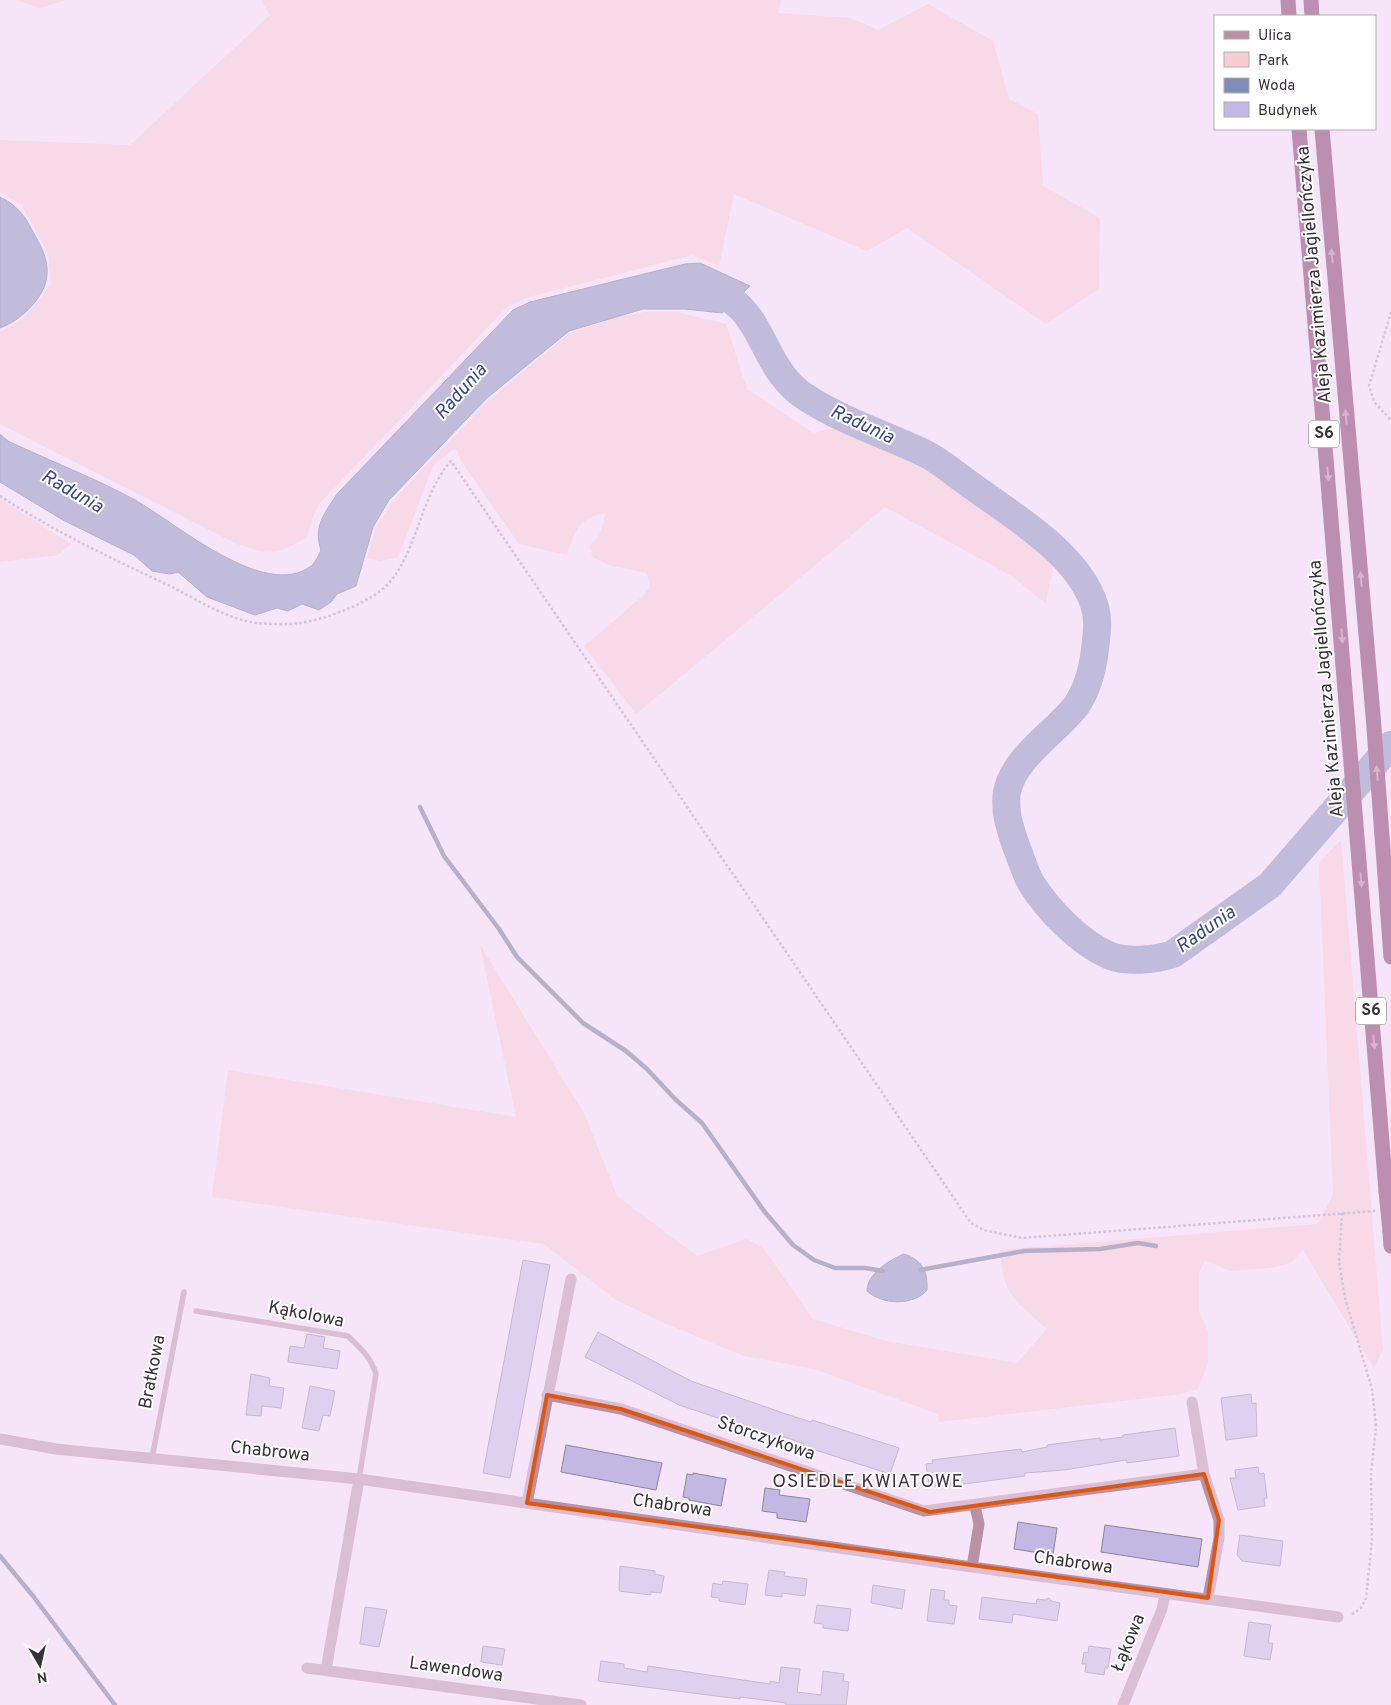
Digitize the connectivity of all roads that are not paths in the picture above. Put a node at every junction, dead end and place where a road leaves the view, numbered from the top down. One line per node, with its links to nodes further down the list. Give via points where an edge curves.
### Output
1 (1288, 0): 3 (highway)
2 (1311, 0): 4 (highway)
3 (1289, 15)
4 (1312, 15)
5 (1299, 130): 8 (highway, Aleja Kazimierza Jagiellończyka / S6, one-way to 8, bridge)
6 (1322, 130): 7 (highway, Aleja Kazimierza Jagiellończyka / S6, one-way to 6)
7 (1391, 957)
8 (1391, 1246)
9 (571, 1279): 12 (street)
10 (184, 1292): 15 (lane, Bratkowa)
11 (196, 1311): 17 (lane, Kąkolowa, via 348,1336 364,1352 376,1374)
12 (546, 1395): 18 (street); 19 (street, Storczykowa, via 621,1409 924,1511)
13 (1192, 1402): 16 (street)
14 (0, 1439): 15 (street, Chabrowa, via 56,1449)
15 (152, 1458): 17 (street, Chabrowa)
16 (1204, 1474): 19 (street, Storczykowa); 22 (street, via 1219,1520 1219,1538)
17 (359, 1479): 18 (street, Chabrowa); 25 (street)
18 (527, 1503): 20 (street, Chabrowa)
19 (975, 1506): 20 (street, via 980,1524)
20 (972, 1567): 21 (street, Chabrowa)
21 (1166, 1594): 22 (street, Chabrowa); 27 (street, Łąkowa)
22 (1208, 1598): 23 (street, Chabrowa)
23 (1338, 1617)
24 (307, 1668): 25 (street, Lawendowa)
25 (326, 1670): 26 (street, Lawendowa)
26 (582, 1705)
27 (1123, 1705)

